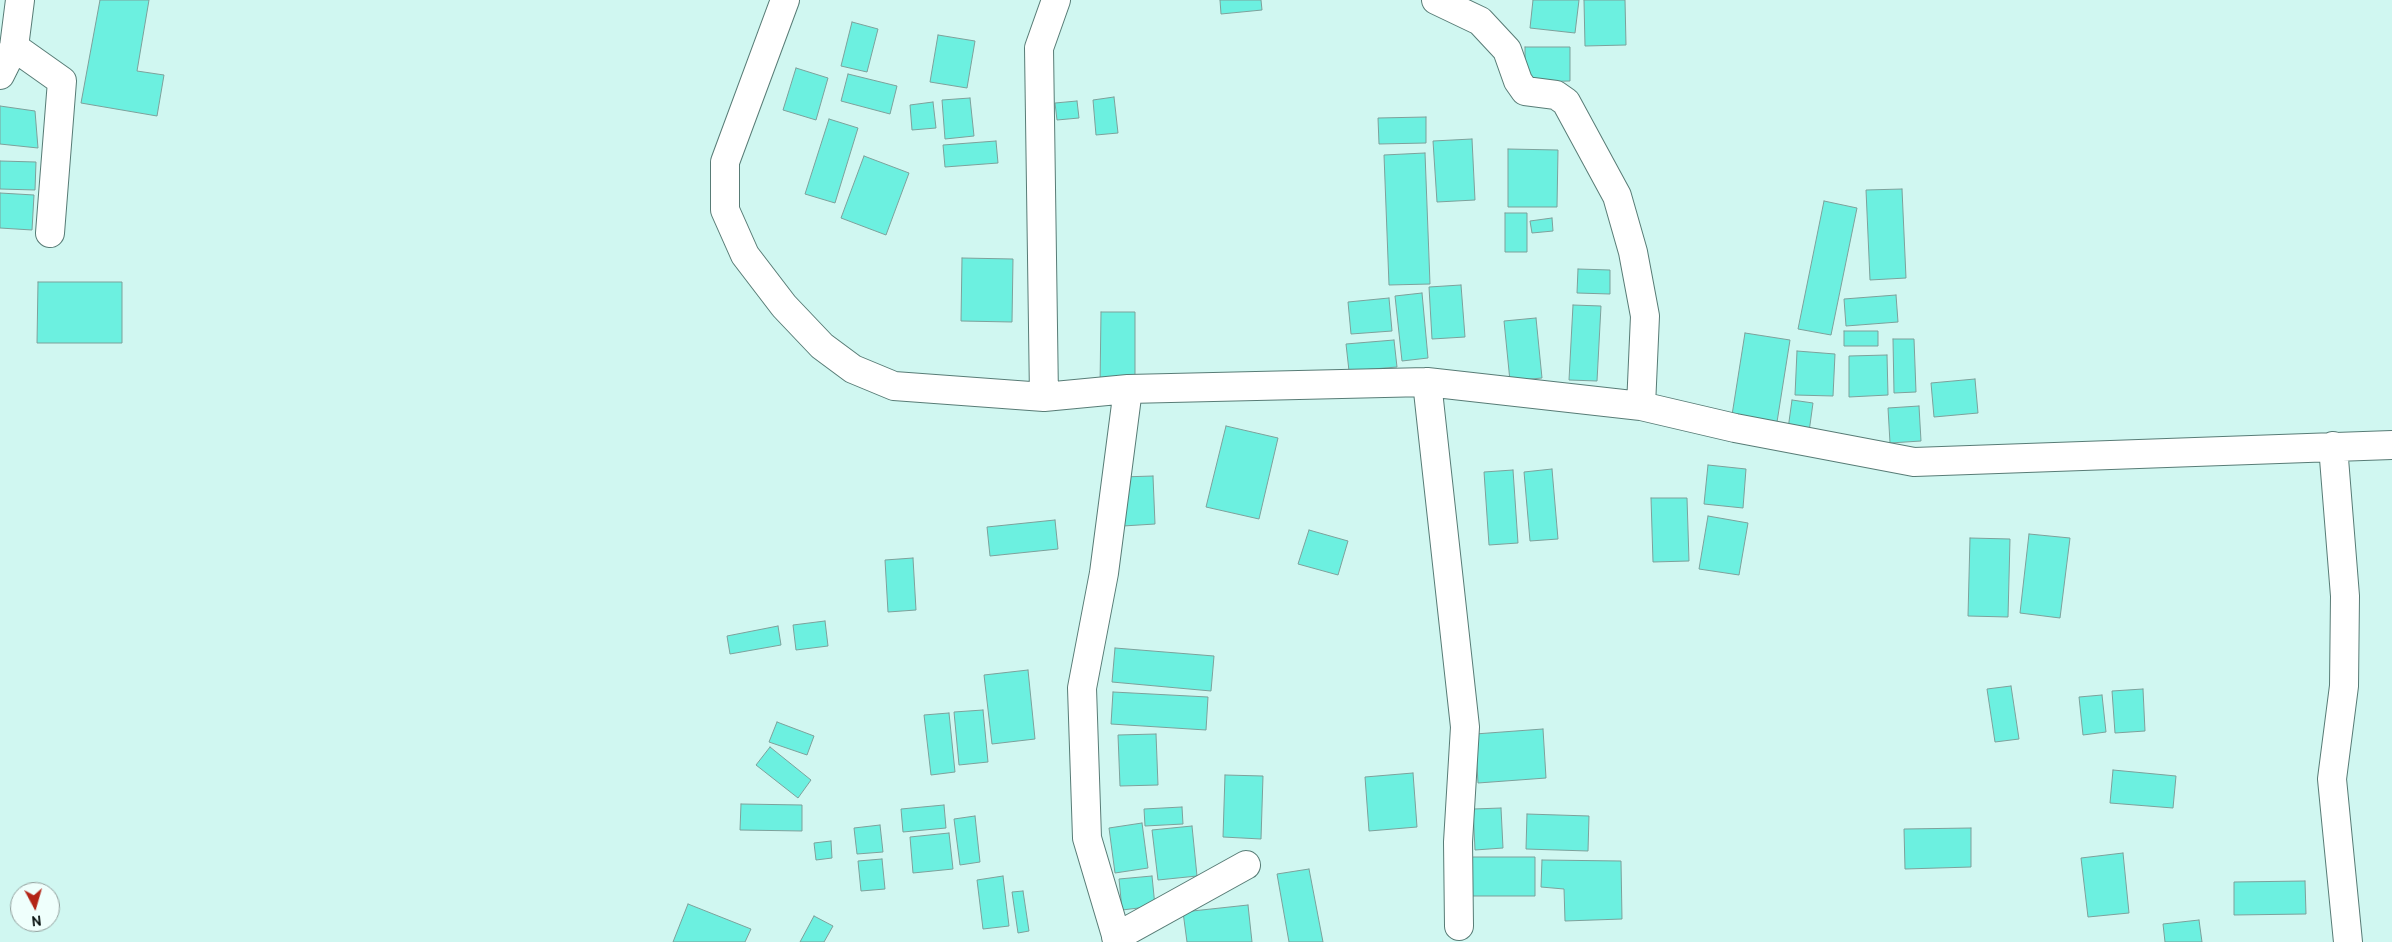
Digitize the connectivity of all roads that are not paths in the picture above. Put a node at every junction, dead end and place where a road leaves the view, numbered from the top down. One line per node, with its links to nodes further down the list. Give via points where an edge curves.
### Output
1 (20, 0): 5 (street)
2 (785, 0): 10 (street, via 725,162 725,210 745,255 784,306 822,346 853,369 894,386)
3 (1056, 0): 10 (street, via 1039,48)
4 (1436, 0): 11 (street, via 1480,21 1507,50 1518,81 1525,90 1556,95 1566,102 1617,196 1633,252 1645,316)
5 (14, 47): 6 (street); 7 (street, via 62,81)
6 (0, 75)
7 (50, 233)
8 (1427, 382): 9 (street); 11 (street); 15 (street, via 1465,727 1458,842)
9 (1128, 390): 10 (street); 16 (street, via 1104,573 1082,688 1087,838)
10 (1044, 397)
11 (1641, 406): 13 (street, via 1735,428 1914,462)
12 (2392, 445): 13 (street)
13 (2333, 446): 17 (street, via 2346,596 2344,686 2332,779)
14 (1246, 865): 16 (street)
15 (1459, 926)
16 (1117, 940)
17 (2348, 942)

